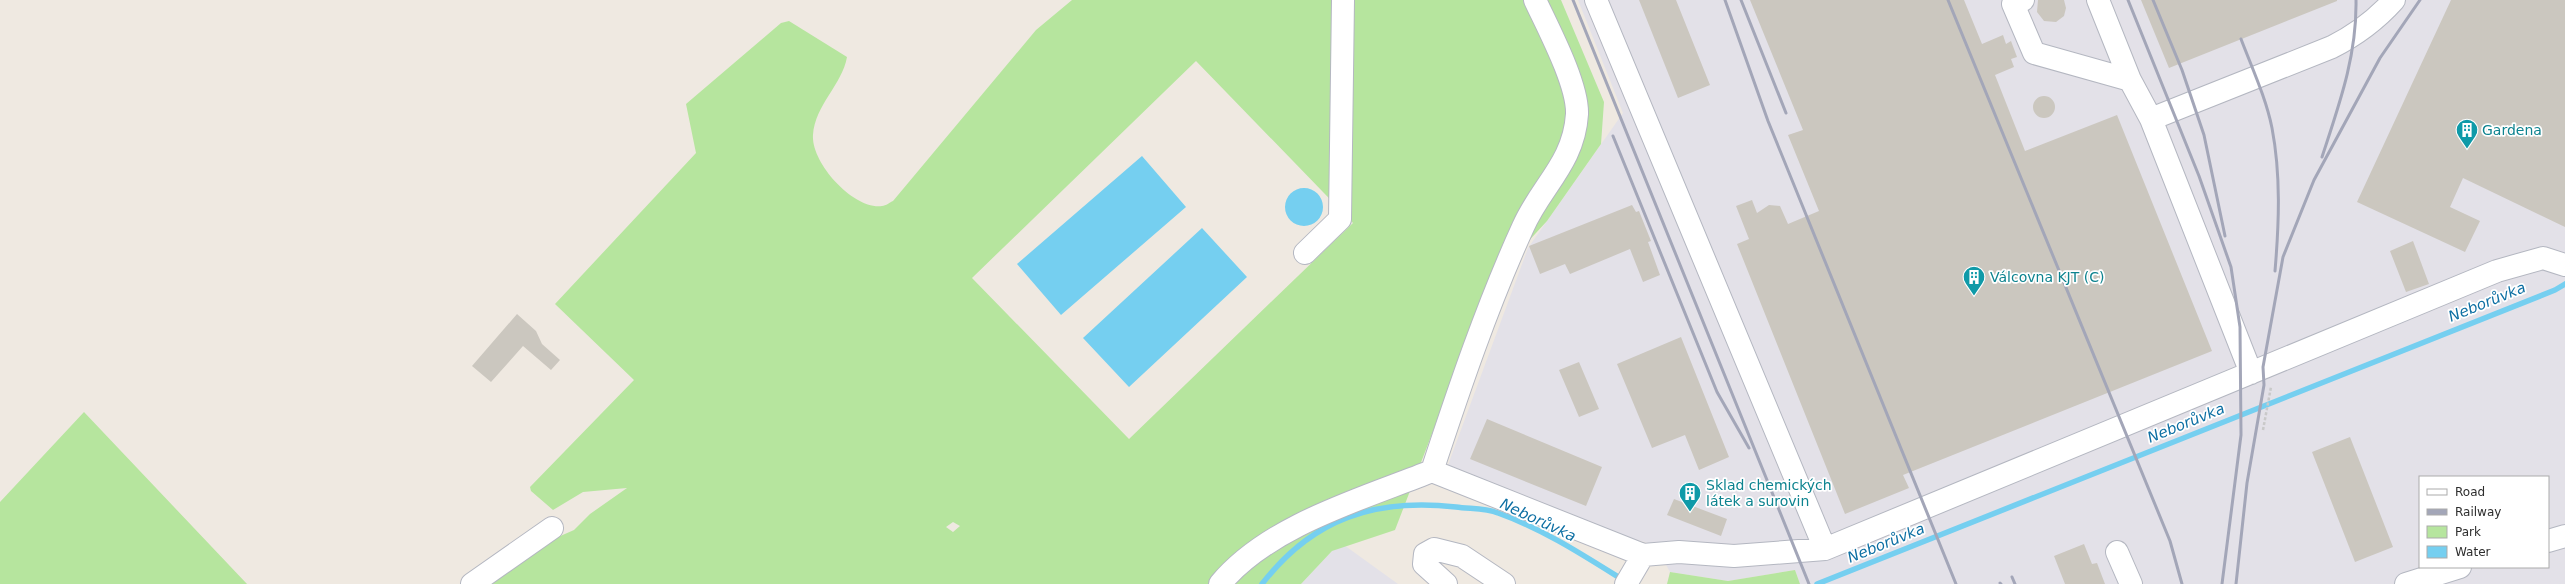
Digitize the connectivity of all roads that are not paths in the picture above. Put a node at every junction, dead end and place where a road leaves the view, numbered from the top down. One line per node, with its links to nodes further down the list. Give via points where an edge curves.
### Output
1 (1343, 0): 9 (street, via 1340,219)
2 (1535, 0): 12 (street, via 1570,82 1577,112 1572,141 1559,172 1526,218 1505,267 1459,388)
3 (1596, 0): 16 (street)
4 (2023, 0): 7 (street, via 2013,4 2034,53)
5 (2098, 0): 7 (street)
6 (2394, 0): 8 (street, via 2355,36)
7 (2130, 80): 8 (street)
8 (2150, 119): 11 (street)
9 (1305, 253)
10 (2564, 264): 11 (street, via 2543,258 2497,271)
11 (2251, 373): 16 (street)
12 (1432, 471): 18 (street); 22 (street, via 1281,533 1232,570)
13 (552, 528): 21 (street)
14 (2565, 536): 15 (street)
15 (2549, 541)
16 (1825, 549): 18 (street, via 1734,556 1679,552)
17 (2117, 552): 26 (street)
18 (1640, 559): 25 (street)
19 (2457, 568): 20 (street)
20 (2415, 582)
21 (472, 584)
22 (1220, 584)
23 (1446, 584): 24 (street, via 1424,564 1425,554 1434,549 1462,556)
24 (1504, 584)
25 (1626, 584)
26 (2131, 584)

